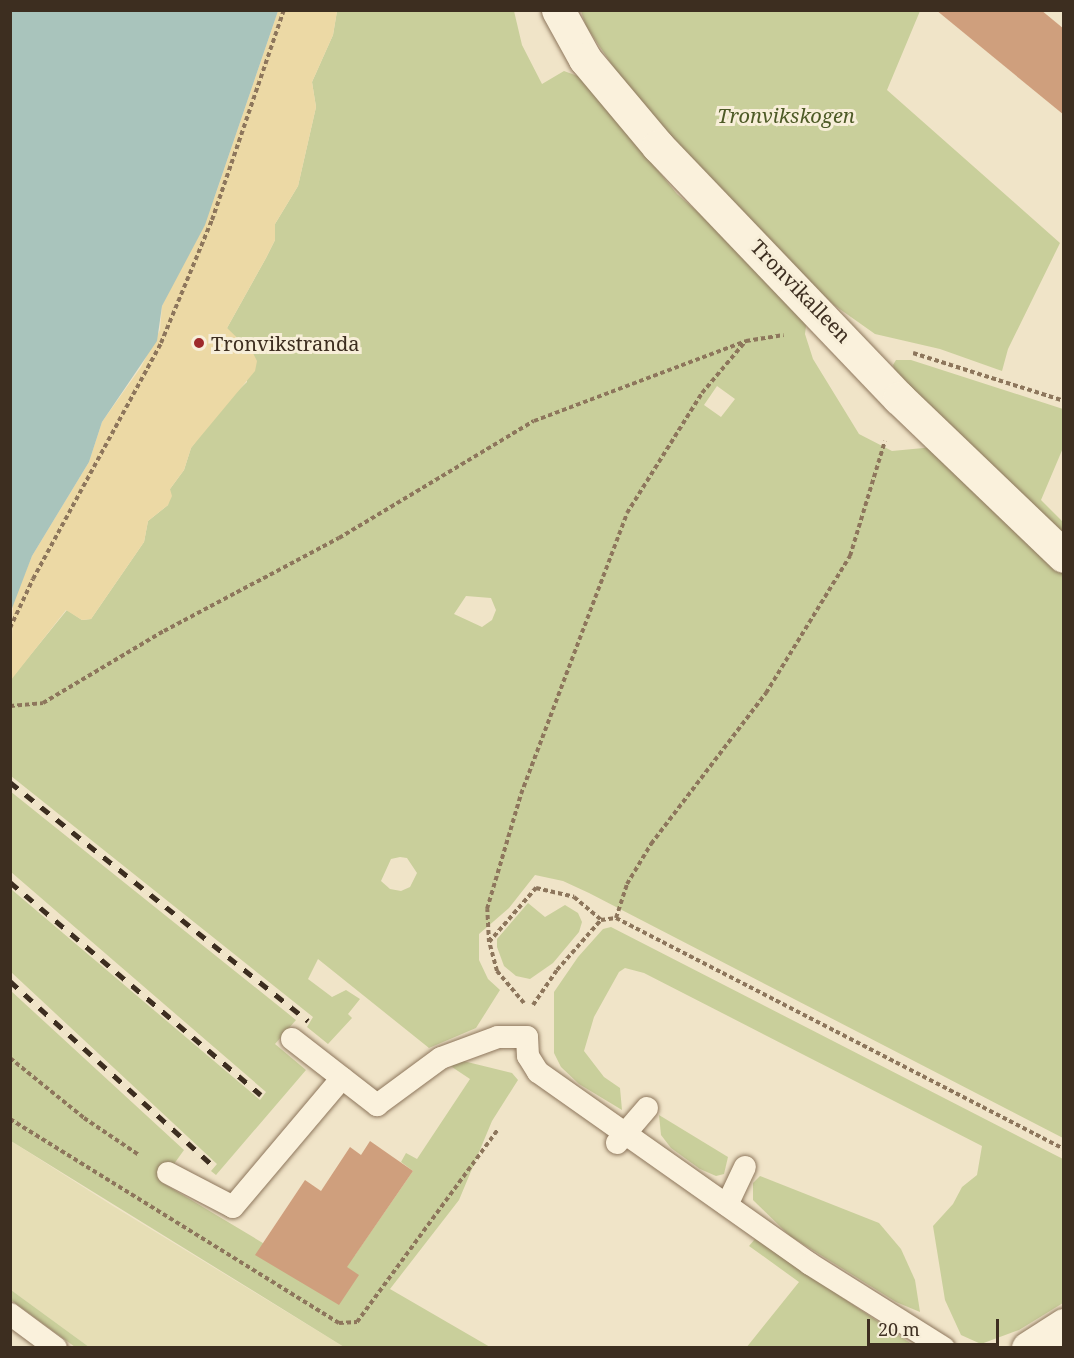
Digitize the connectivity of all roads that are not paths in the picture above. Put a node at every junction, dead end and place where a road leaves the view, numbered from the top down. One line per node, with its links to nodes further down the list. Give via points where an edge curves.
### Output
1 (558, 10): 2 (street, Tronvikalleen, via 585,59 624,109 899,398)
2 (1064, 556)
3 (292, 1039): 4 (lane)
4 (342, 1078): 6 (lane, via 377,1105 441,1058 498,1037 527,1038 532,1078); 8 (lane, via 233,1207)
5 (647, 1108): 6 (lane)
6 (621, 1138): 9 (lane)
7 (745, 1167): 9 (lane)
8 (168, 1173)
9 (718, 1205): 13 (lane)
10 (10, 1314): 12 (lane)
11 (1064, 1325): 14 (street)
12 (56, 1347)
13 (944, 1347)
14 (1028, 1347)

